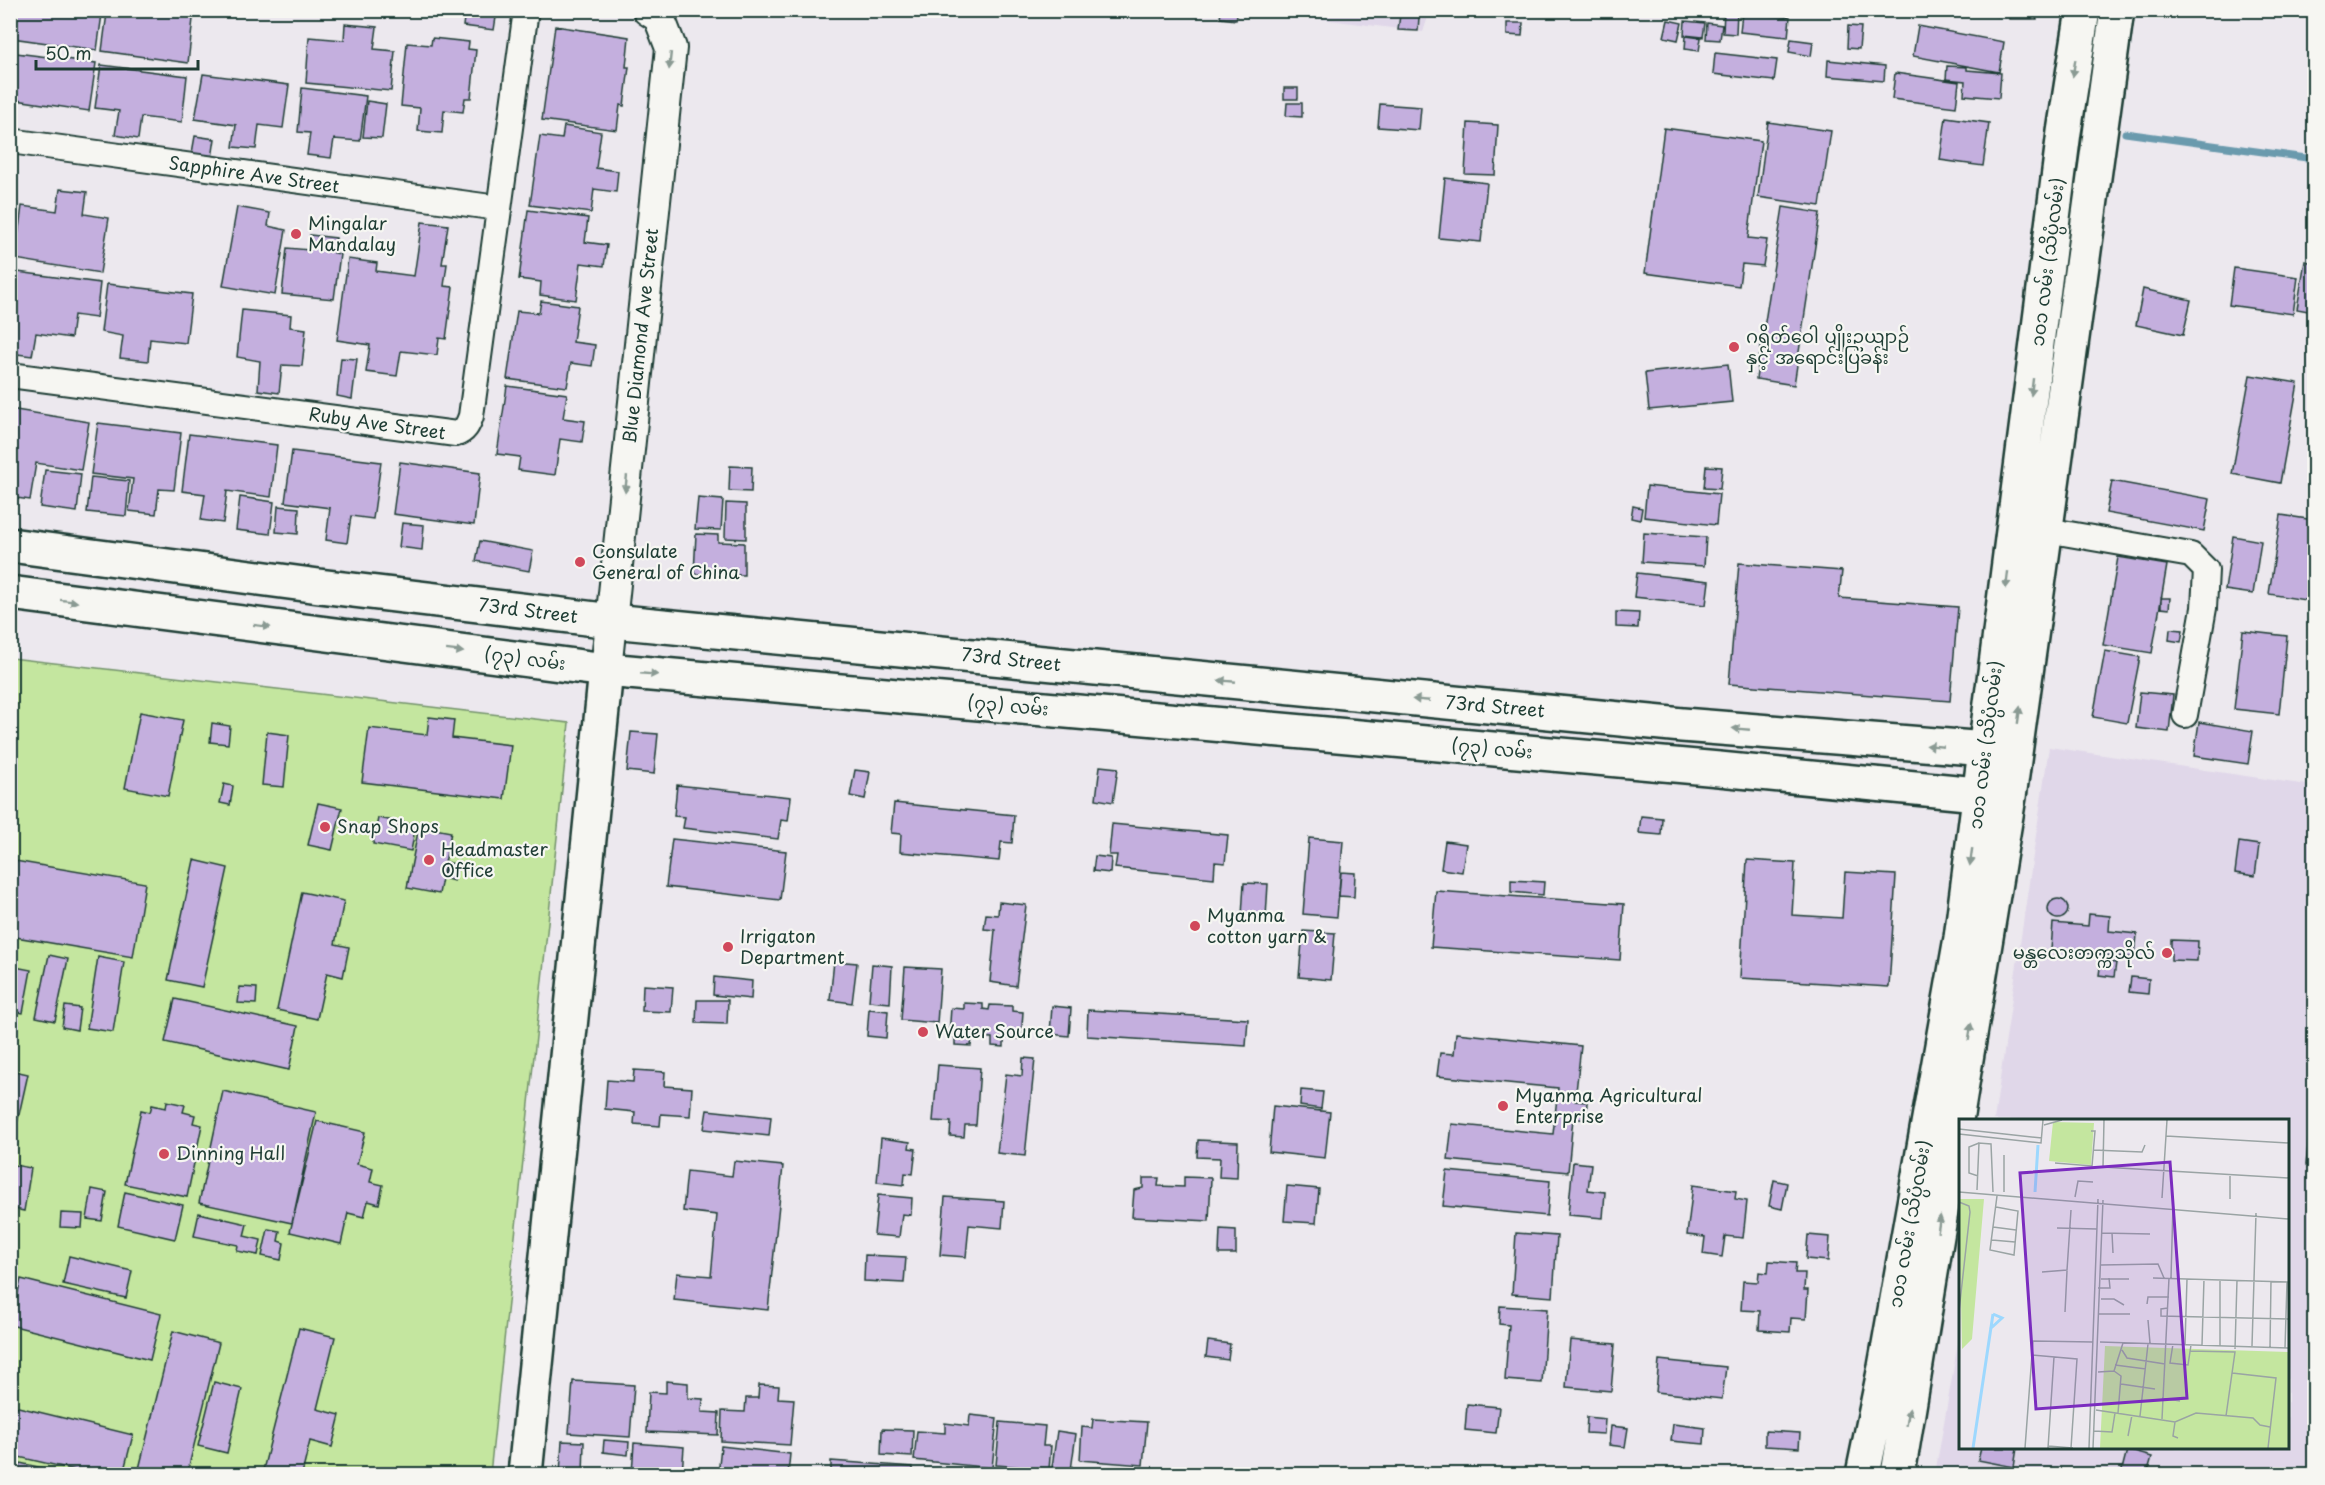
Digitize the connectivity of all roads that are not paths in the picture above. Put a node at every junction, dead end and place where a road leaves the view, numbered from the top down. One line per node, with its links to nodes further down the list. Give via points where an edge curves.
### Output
1 (526, 10): 6 (street, Ruby Ave Street)
2 (648, 10): 12 (street, Blue Diamond Ave Street, one-way to 12, via 659,17 671,48)
3 (2083, 10): 16 (main road, ၁၀၁ လမ်း (သိပ္ပံလမ်း), one-way to 16, via 2063,144)
4 (2117, 10): 8 (main road, ၁၀၁ လမ်း (သိပ္ပံလမ်း))
5 (10, 141): 6 (street, Sapphire Ave Street)
6 (498, 208): 7 (street, Ruby Ave Street, via 471,416 460,433)
7 (10, 375)
8 (2046, 530): 15 (street, via 2191,555 2206,570 2204,608); 16 (main road, ၁၀၁ လမ်း (သိပ္ပံလမ်း), one-way to 8)
9 (10, 544): 10 (main road, 73rd Street)
10 (319, 586): 12 (main road, 73rd Street); 13 (main road)
11 (10, 593): 13 (main road, (၇၃) လမ်း, one-way to 13)
12 (612, 621): 14 (street, Blue Diamond Ave Street); 16 (main road, 73rd Street, one-way to 12)
13 (312, 632): 14 (main road, (၇၃) လမ်း, one-way to 14)
14 (606, 670): 17 (main road, (၇၃) လမ်း, one-way to 17); 19 (main road)
15 (2185, 715)
16 (2000, 751): 17 (main road, ၁၀၁ လမ်း (သိပ္ပံလမ်း))
17 (1994, 796): 18 (main road, ၁၀၁ လမ်း (သိပ္ပံလမ်း))
18 (1900, 1370): 20 (main road, ၁၀၁ လမ်း (သိပ္ပံလမ်း)); 21 (main road, ၁၀၁ လမ်း (သိပ္ပံလမ်း), one-way to 18)
19 (525, 1474)
20 (1863, 1474)
21 (1898, 1474)

